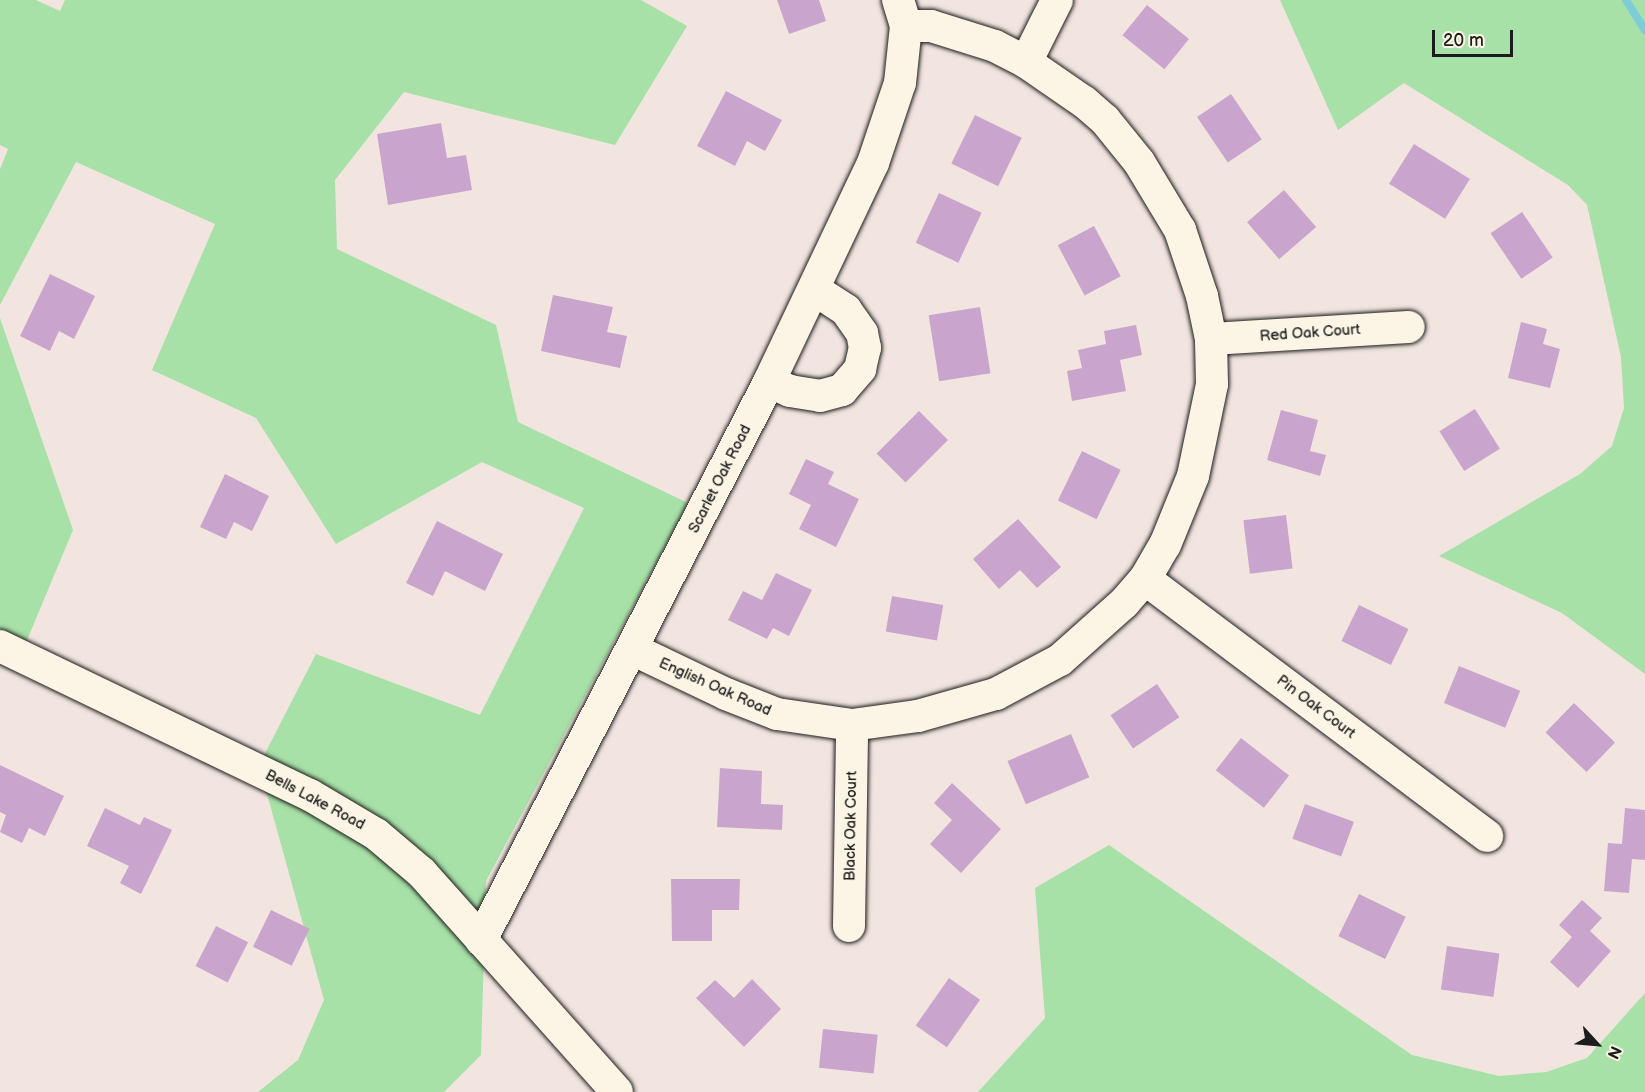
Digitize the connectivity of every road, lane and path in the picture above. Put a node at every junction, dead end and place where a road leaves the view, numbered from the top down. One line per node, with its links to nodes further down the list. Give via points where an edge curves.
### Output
1 (1057, 0): 3 (street)
2 (902, 13): 3 (street, English Oak Road); 4 (street, Scarlet Oak Road, via 900,84 890,120)
3 (1026, 62): 6 (street, English Oak Road, via 1105,120 1139,162 1180,230 1202,296)
4 (814, 289): 7 (street, Scarlet Oak Road); 7 (street, via 846,310 862,333 865,348 860,369 842,390 820,396 790,391)
5 (1409, 327): 6 (street, Red Oak Court)
6 (1211, 339): 8 (street, English Oak Road, via 1212,384 1203,439 1180,510)
7 (769, 382): 10 (street, Scarlet Oak Road)
8 (1145, 579): 11 (street, English Oak Road, via 1080,645 996,694 945,709); 12 (street, Pin Oak Court)
9 (0, 646): 14 (street, Bells Lake Road, via 356,820 422,873)
10 (632, 650): 11 (street, English Oak Road, via 777,714); 14 (street, Scarlet Oak Road)
11 (852, 725): 13 (street, Black Oak Court)
12 (1487, 836)
13 (849, 926)
14 (481, 940): 15 (street, Bells Lake Road)
15 (617, 1092)

